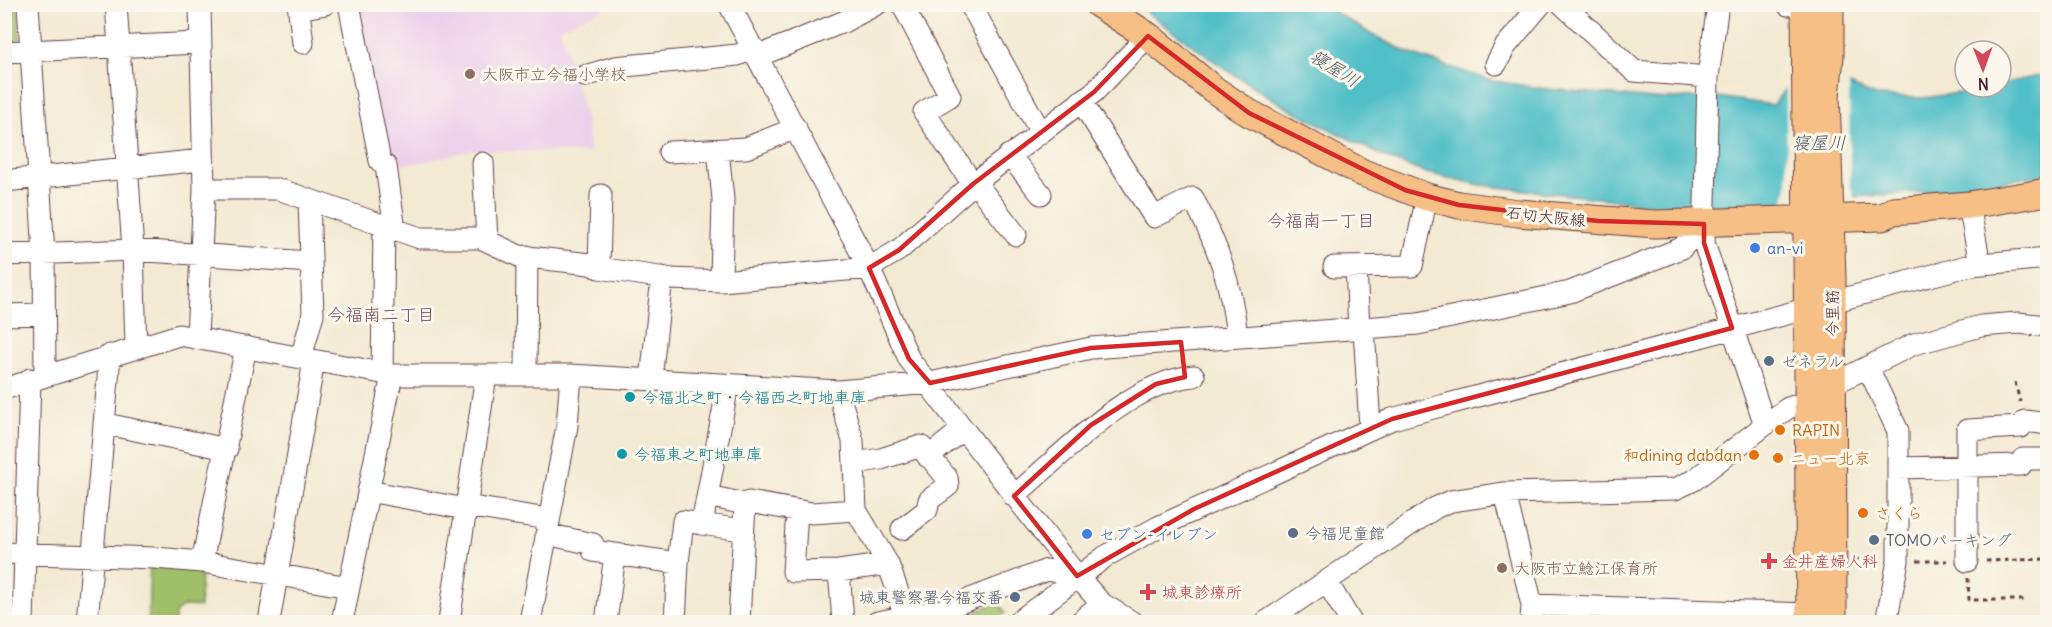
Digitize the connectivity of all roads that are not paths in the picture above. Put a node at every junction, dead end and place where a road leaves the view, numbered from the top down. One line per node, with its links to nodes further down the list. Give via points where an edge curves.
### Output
1 (28, 4): 22 (street)
2 (116, 4): 21 (street)
3 (200, 4): 18 (street)
4 (325, 4): 16 (street)
5 (349, 4): 49 (street, via 380,161 386,166)
6 (729, 4): 24 (street)
7 (877, 4): 24 (street, via 843,22)
8 (902, 4): 39 (street, via 950,96 924,112)
9 (970, 4): 30 (street)
10 (1098, 4): 17 (main road, 石切大阪線)
11 (1541, 4): 25 (street)
12 (1562, 4): 27 (street, via 1634,71)
13 (1718, 4): 27 (street)
14 (1805, 4): 20 (main road, 今里筋)
15 (1830, 4): 20 (main road, 今里筋)
16 (298, 7): 19 (street)
17 (1148, 36): 28 (street); 44 (main road, 石切大阪線, via 1249,113 1363,173)
18 (199, 43): 21 (street); 34 (street)
19 (303, 43)
20 (1818, 46): 47 (main road, 今里筋)
21 (119, 47): 22 (street); 36 (street)
22 (31, 51): 23 (street); 37 (street)
23 (4, 52)
24 (756, 52): 26 (street, via 615,67); 29 (street)
25 (1496, 64)
26 (585, 76)
27 (1708, 86): 48 (street)
28 (1081, 101): 30 (street); 72 (street, via 1154,217 1193,198 1225,266)
29 (796, 128): 31 (street, via 753,146); 63 (street)
30 (1040, 130): 33 (street)
31 (718, 150): 32 (street); 65 (street, via 723,199)
32 (669, 152)
33 (1009, 155): 39 (street); 42 (street)
34 (202, 160): 36 (street); 40 (street)
35 (483, 163): 51 (street)
36 (126, 167): 37 (street); 52 (street)
37 (39, 178): 38 (street); 53 (street)
38 (4, 180)
39 (974, 183): 50 (street); 63 (street, via 922,232)
40 (204, 189): 45 (street, via 278,189); 54 (street)
41 (2048, 192): 46 (main road, 石切大阪線)
42 (1041, 194)
43 (601, 195): 62 (street)
44 (1427, 198): 48 (main road, 石切大阪線, via 1598,221); 61 (street, via 1412,266)
45 (309, 202): 49 (street); 58 (street)
46 (1969, 205): 47 (main road, 石切大阪線, via 1893,211 1882,217); 59 (street)
47 (1817, 210): 48 (main road, 石切大阪線); 66 (main road, 今里筋)
48 (1704, 217): 70 (street, via 1682,248 1570,292 1418,324); 71 (street, via 1704,243)
49 (390, 228): 51 (street, via 420,238); 80 (street)
50 (1016, 235)
51 (487, 240): 56 (street)
52 (133, 250): 53 (street); 54 (street); 75 (street)
53 (44, 254): 55 (street); 67 (street)
54 (202, 254): 58 (street); 73 (street)
55 (4, 255)
56 (527, 256): 62 (street); 81 (street)
57 (2048, 258): 59 (street)
58 (310, 262): 78 (street, via 313,314)
59 (1980, 264): 66 (street)
60 (1334, 267): 61 (street)
61 (1356, 267): 70 (street)
62 (599, 268): 64 (street)
63 (869, 268): 65 (street); 86 (street, via 909,359)
64 (662, 277): 65 (street); 85 (street)
65 (721, 281)
66 (1819, 304): 71 (street); 88 (main road, 今里筋); 91 (main road, 今里筋)
67 (44, 314): 68 (street); 84 (street)
68 (4, 315)
69 (2048, 326): 79 (street, via 1981,326 1914,344)
70 (1362, 328): 72 (street); 95 (street)
71 (1732, 328): 94 (street); 95 (street)
72 (1237, 336): 74 (street)
73 (197, 338): 75 (street, via 179,335); 76 (street)
74 (1181, 342): 86 (street, via 1091,348); 106 (street, via 1190,376 1156,384 1091,425)
75 (136, 347): 77 (street)
76 (246, 347): 78 (street); 97 (street)
77 (110, 355): 84 (street); 92 (street)
78 (307, 360): 80 (street); 123 (street)
79 (1868, 368): 88 (street); 101 (street, via 1898,431)
80 (387, 374): 82 (street); 103 (street)
81 (526, 374): 82 (street); 83 (street)
82 (486, 375): 108 (street)
83 (571, 375): 85 (street); 112 (street, via 567,426)
84 (38, 377): 89 (street); 115 (street)
85 (651, 380): 87 (street)
86 (930, 383): 90 (street); 96 (street)
87 (728, 385): 90 (street); 105 (street)
88 (1831, 385): 91 (street); 130 (main road, 今里筋)
89 (4, 388)
90 (838, 391): 100 (street, via 853,441)
91 (1808, 402): 94 (street, via 1788,408); 130 (main road, 今里筋)
92 (106, 424): 97 (street); 117 (street)
93 (2048, 424): 102 (street, via 2025,421 2021,427 1967,430)
94 (1765, 425): 104 (street, via 1694,480 1675,489)
95 (1370, 428): 124 (street, via 1185,514)
96 (962, 430): 98 (street); 106 (street)
97 (227, 449): 119 (street)
98 (929, 456): 100 (street, via 921,446); 113 (street, via 947,478 948,486 928,500 927,510)
99 (2048, 459): 102 (street)
100 (855, 463): 109 (street)
101 (1898, 468): 102 (street); 147 (street, via 1898,561)
102 (1967, 468): 118 (street)
103 (368, 492): 108 (street); 126 (street)
104 (1505, 493): 125 (street, via 1451,501 1435,508); 128 (street)
105 (708, 496): 107 (street); 111 (street)
106 (1014, 496): 124 (street)
107 (745, 504): 110 (street); 114 (street)
108 (466, 507): 112 (street); 135 (street)
109 (856, 510): 110 (street); 121 (street)
110 (797, 511): 122 (street, via 787,537 793,572)
111 (702, 524): 114 (street); 120 (street, via 683,521)
112 (547, 526): 116 (street, via 593,544 593,551); 136 (street)
113 (902, 529)
114 (742, 530): 139 (street)
115 (15, 554): 117 (street); 131 (street)
116 (615, 555): 120 (street); 137 (street)
117 (95, 556): 119 (street); 132 (street)
118 (1968, 561)
119 (202, 562): 123 (street)
120 (678, 563): 138 (street)
121 (888, 564): 122 (street); 129 (street)
122 (838, 571): 140 (street)
123 (278, 574): 126 (street); 133 (street)
124 (1077, 576): 127 (street); 129 (street, via 1047,570 941,610); 142 (street)
125 (1327, 582): 145 (street); 146 (street)
126 (349, 587): 134 (street)
127 (1101, 603): 143 (street); 144 (street)
128 (1532, 614): 130 (street)
129 (904, 617): 141 (street)
130 (1818, 620)
131 (23, 622)
132 (87, 622)
133 (269, 622)
134 (342, 622)
135 (449, 622)
136 (530, 622)
137 (606, 622)
138 (675, 622)
139 (739, 622)
140 (843, 622)
141 (877, 622)
142 (1018, 622)
143 (1080, 622)
144 (1132, 622)
145 (1266, 622)
146 (1352, 622)
147 (1886, 622)

